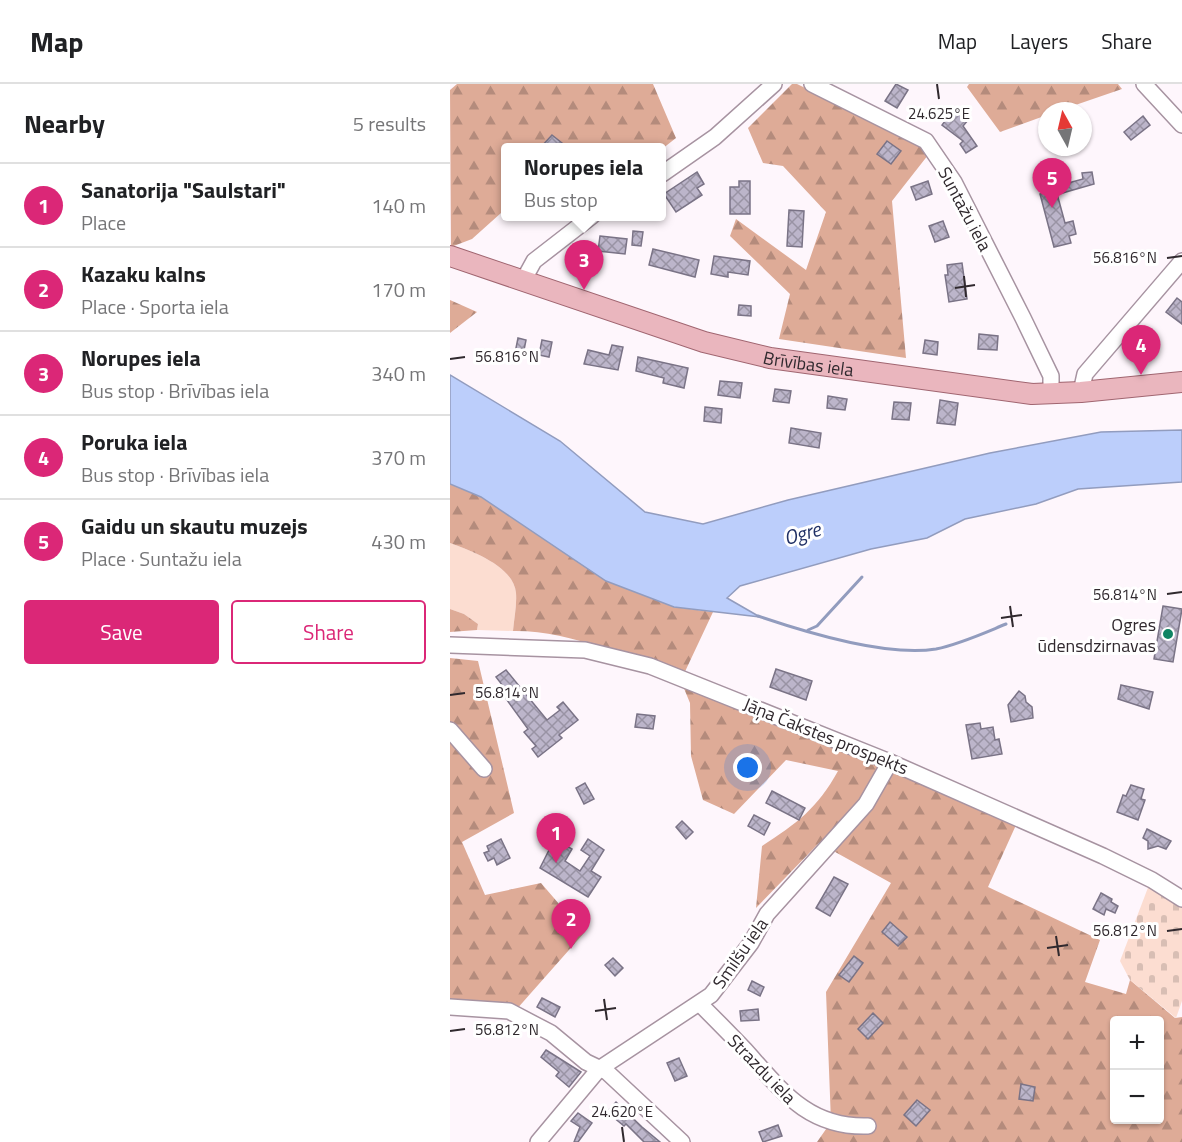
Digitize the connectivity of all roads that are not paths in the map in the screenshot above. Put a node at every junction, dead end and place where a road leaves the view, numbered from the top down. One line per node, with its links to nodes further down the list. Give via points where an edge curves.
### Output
1 (774, 84): 5 (street, via 715,137)
2 (812, 84): 12 (street, Suntažu iela, via 926,141 954,182 1023,318 1051,376)
3 (1144, 84): 4 (street)
4 (1182, 125)
5 (666, 171)
6 (586, 221): 9 (street, via 534,261)
7 (450, 256): 9 (main road, Brīvības iela)
8 (1182, 261): 11 (street, via 1085,374)
9 (523, 281): 12 (main road, Brīvības iela, via 739,352)
10 (1182, 382): 11 (main road, Brīvības iela)
11 (1081, 392): 12 (main road, Brīvības iela)
12 (1051, 394)
13 (450, 645): 15 (street, Jāņa Čakstes prospekts, via 550,648 621,657)
14 (450, 729): 16 (street)
15 (890, 762): 17 (street, Jāņa Čakstes prospekts, via 1103,856 1152,879); 18 (street, Smilšu iela, via 866,804 767,914 746,951)
16 (484, 769)
17 (1182, 899)
18 (700, 1004): 20 (street, Smilšu iela); 21 (street, Strazdu iela, via 778,1090 800,1108 839,1124)
19 (450, 1007): 20 (street, via 509,1011 551,1033)
20 (599, 1069): 22 (street, Smilšu iela); 23 (street, via 607,1072)
21 (868, 1126)
22 (538, 1142)
23 (682, 1142)

